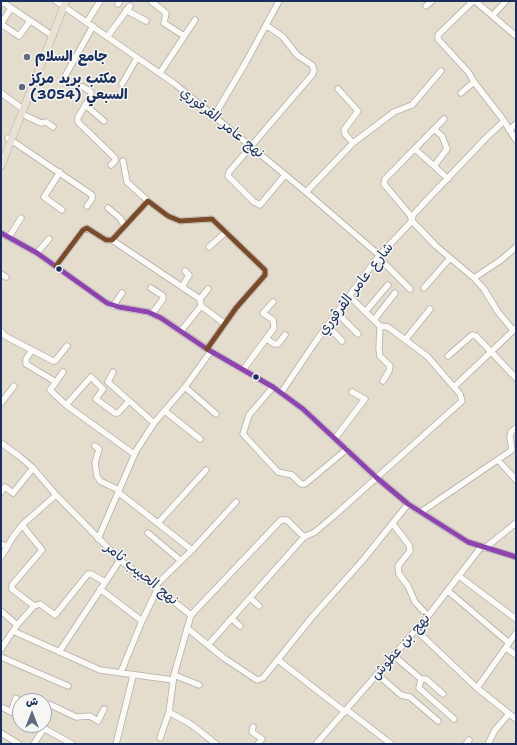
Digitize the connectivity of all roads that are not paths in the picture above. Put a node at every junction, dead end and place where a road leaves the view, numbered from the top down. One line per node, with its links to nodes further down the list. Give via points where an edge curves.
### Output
1 (1, 1): 10 (street)
2 (100, 1): 15 (street)
3 (151, 1): 20 (street, via 166,13 164,23)
4 (280, 1): 17 (street)
5 (432, 1): 9 (street)
6 (474, 1): 11 (street); 26 (street, via 438,35 446,49 469,73)
7 (506, 1): 11 (street)
8 (62, 3): 15 (street, نهج عامر القرقوري); 19 (main road)
9 (426, 6)
10 (11, 8): 13 (street); 16 (street)
11 (493, 15): 21 (street)
12 (195, 20): 20 (street)
13 (30, 21): 16 (street, via 19,36); 19 (street)
14 (146, 21): 22 (street, via 128,8)
15 (87, 22): 18 (street, نهج عامر القرقوري)
16 (1, 24)
17 (266, 25): 33 (street); 44 (street, via 283,37 314,70)
18 (93, 26): 22 (street, نهج عامر القرقوري); 31 (street, via 64,78 71,85 83,87 90,92 91,96)
19 (51, 35): 32 (main road)
20 (184, 36): 25 (street)
21 (516, 36)
22 (107, 37): 23 (street, نهج عامر القرقوري)
23 (137, 58): 25 (street, نهج عامر القرقوري); 27 (street)
24 (441, 71): 43 (street, via 412,104 394,112)
25 (160, 73): 33 (street, نهج عامر القرقوري)
26 (474, 82): 30 (street); 36 (street)
27 (122, 84)
28 (338, 89): 43 (street, via 358,111 344,130)
29 (1, 93): 32 (street)
30 (461, 93)
31 (85, 105): 35 (street); 48 (street, via 78,122 115,158)
32 (21, 110): 38 (street, via 40,123 46,122); 41 (main road)
33 (214, 116): 44 (street, نهج عامر القرقوري)
34 (444, 119): 39 (street)
35 (104, 121)
36 (504, 121): 40 (street); 53 (street, شارع عامر القرقوري)
37 (516, 124): 40 (street)
38 (53, 127)
39 (434, 129): 45 (street); 50 (street, via 442,136 447,149)
40 (508, 130): 42 (street)
41 (10, 139): 46 (main road); 49 (main road); 51 (street)
42 (516, 140)
43 (353, 143): 54 (street)
44 (251, 147): 52 (street, نهج عامر القرقوري); 52 (street, via 228,176 254,202 262,204)
45 (415, 149): 50 (street); 60 (street, via 385,179 384,184 410,215)
46 (2, 153)
47 (123, 161): 55 (street, via 128,182)
48 (111, 165)
49 (1, 166)
50 (434, 166): 53 (street)
51 (60, 172): 56 (street, via 92,195); 58 (street, via 44,197)
52 (285, 175): 54 (street, نهج عامر القرقوري)
53 (448, 179): 60 (street, شارع عامر القرقوري, via 413,215)
54 (306, 192): 70 (street, نهج عامر القرقوري)
55 (148, 201): 61 (street); 62 (street, via 173,219 212,219)
56 (87, 206)
57 (108, 208): 61 (street)
58 (62, 210)
59 (21, 218): 64 (street)
60 (412, 221): 70 (street, شارع عامر القرقوري); 71 (street)
61 (124, 225): 66 (street)
62 (226, 232): 67 (street); 93 (street, via 265,270 265,274)
63 (1, 233): 64 (street)
64 (9, 237): 69 (street)
65 (49, 239): 69 (street)
66 (112, 240): 72 (street, via 106,240 87,228 74,240); 76 (street)
67 (209, 247)
68 (516, 247): 74 (street)
69 (37, 253): 72 (street)
70 (379, 256): 80 (street, نهج عامر القرقوري); 83 (street, شارع عامر القرقوري)
71 (450, 258): 74 (street); 78 (street)
72 (56, 266): 86 (street)
73 (185, 271): 76 (street, via 189,275)
74 (474, 278): 96 (street, via 498,312)
75 (388, 285): 89 (street)
76 (182, 287): 84 (street)
77 (152, 288): 91 (street, via 163,296 163,299)
78 (424, 288)
79 (208, 289): 84 (street)
80 (410, 289)
81 (122, 293): 86 (street)
82 (394, 293): 92 (street)
83 (349, 296): 89 (street); 90 (street, شارع عامر القرقوري)
84 (200, 299): 87 (street)
85 (273, 302): 101 (street, via 263,313 275,324)
86 (113, 306): 91 (street)
87 (202, 306): 93 (street); 98 (street)
88 (430, 309): 102 (street)
89 (365, 312): 92 (street)
90 (338, 313): 94 (street, شارع عامر القرقوري); 99 (street)
91 (152, 314): 98 (street)
92 (374, 320): 95 (street)
93 (225, 324): 106 (street)
94 (328, 326): 103 (street); 120 (street, شارع عامر القرقوري)
95 (380, 326): 102 (street, via 388,327); 113 (street, via 380,356 390,366)
96 (515, 329): 107 (street)
97 (1, 331): 105 (street)
98 (181, 331): 106 (street)
99 (358, 334)
100 (285, 335): 101 (street, via 278,344)
101 (267, 339): 109 (street)
102 (406, 340): 117 (street, via 427,356)
103 (342, 341)
104 (67, 346): 105 (street, via 55,361)
105 (32, 350): 114 (street, via 26,364)
106 (209, 350): 109 (street); 116 (street)
107 (491, 352): 108 (street, via 472,335); 112 (street); 117 (street)
108 (448, 356)
109 (243, 370): 118 (street)
110 (63, 372): 114 (street)
111 (113, 372): 121 (street, via 108,382)
112 (516, 378)
113 (384, 381)
114 (56, 382): 123 (street, via 50,390)
115 (14, 386): 122 (street)
116 (186, 387): 124 (street); 125 (street)
117 (454, 387): 137 (street, via 462,398 460,404)
118 (273, 388): 120 (street); 132 (street, via 249,416 243,434 278,472 292,476 301,484 305,484)
119 (352, 392): 128 (street, via 365,399)
120 (281, 393): 128 (street)
121 (129, 401): 123 (street, via 115,413 96,399 103,389 91,377); 126 (street)
122 (1, 403)
123 (66, 405): 133 (street)
124 (165, 411): 126 (street); 129 (street)
125 (216, 414)
126 (154, 423): 133 (street)
127 (516, 428): 134 (street, via 510,436 512,450)
128 (336, 437): 132 (street)
129 (200, 439)
130 (1, 443): 135 (street, نهج الحبيب ثامر)
131 (95, 446): 139 (street, via 99,449 95,463 97,476 100,481)
132 (347, 449): 137 (street)
133 (134, 454): 139 (street)
134 (498, 460): 138 (street); 144 (street)
135 (33, 468): 140 (street, via 13,493 5,486); 141 (street, نهج الحبيب ثامر)
136 (206, 470): 145 (street)
137 (377, 478): 143 (street); 150 (street, via 315,532)
138 (516, 480)
139 (118, 491): 145 (street); 151 (street)
140 (1, 492)
141 (56, 495): 148 (street); 151 (street, نهج الحبيب ثامر)
142 (236, 502): 154 (street)
143 (408, 504): 144 (street); 147 (street)
144 (421, 512): 153 (street, via 468,542)
145 (158, 522): 154 (street)
146 (516, 523): 153 (street, نهج بن عطوش)
147 (393, 524): 169 (street, via 409,545 410,551 398,566 399,574 415,602); 186 (street)
148 (22, 525): 152 (street); 165 (street, via 42,550 12,585 12,589)
149 (148, 533): 158 (street)
150 (304, 537): 164 (street); 168 (street, via 287,520 281,520)
151 (98, 539): 157 (street, نهج الحبيب ثامر)
152 (4, 546): 155 (street)
153 (483, 548): 156 (street); 159 (street, نهج بن عطوش)
154 (192, 550): 158 (street)
155 (1, 557)
156 (516, 557)
157 (120, 560): 160 (street); 161 (street, نهج الحبيب ثامر)
158 (180, 560): 161 (street)
159 (459, 576): 163 (street, نهج بن عطوش); 171 (street)
160 (105, 582): 162 (street); 165 (street, via 88,574 55,615 40,604)
161 (157, 587): 168 (street, نهج الحبيب ثامر); 172 (street)
162 (100, 589): 172 (street); 182 (street)
163 (448, 591): 169 (street, نهج بن عطوش); 180 (street)
164 (250, 598): 166 (street); 170 (street)
165 (34, 606): 173 (street)
166 (259, 606)
167 (1, 611): 173 (street)
168 (191, 615): 175 (street, نهج الحبيب ثامر)
169 (428, 616): 176 (street, نهج بن عطوش)
170 (232, 619): 174 (street); 179 (street)
171 (516, 619)
172 (142, 621): 187 (street)
173 (17, 625): 177 (street)
174 (240, 626)
175 (187, 628): 179 (street); 190 (street, نهج الحبيب ثامر)
176 (416, 630): 183 (street, نهج بن عطوش); 194 (street)
177 (13, 631): 181 (street); 182 (street)
178 (516, 633): 180 (street)
179 (208, 645): 186 (street, via 257,680 263,678)
180 (507, 646): 184 (street); 194 (street)
181 (1, 648)
182 (60, 652): 187 (street, via 100,670)
183 (394, 656): 188 (street, نهج بن عطوش); 191 (street)
184 (516, 656)
185 (1, 657): 193 (street)
186 (278, 660): 199 (street)
187 (121, 672): 189 (street)
188 (377, 674): 199 (street, نهج بن عطوش); 205 (street)
189 (133, 676): 190 (street); 215 (street)
190 (174, 678): 192 (street); 201 (street, نهج الحبيب ثامر)
191 (421, 679): 195 (street, via 426,679); 203 (street, via 419,688)
192 (199, 685)
193 (68, 686)
194 (477, 688): 202 (street)
195 (443, 694)
196 (52, 705): 197 (street, via 76,717 90,716 98,721)
197 (104, 709)
198 (2, 710): 200 (street)
199 (346, 711): 218 (street, نهج بن عطوش); 219 (street)
200 (11, 712)
201 (169, 712): 210 (street, نهج الحبيب ثامر); 216 (street, via 192,725)
202 (509, 714): 204 (street); 211 (street, via 495,730)
203 (454, 719)
204 (516, 719)
205 (438, 721)
206 (252, 727): 217 (street, via 252,732 262,740)
207 (1, 733): 212 (street)
208 (41, 733): 213 (street)
209 (52, 733): 214 (street)
210 (160, 738)
211 (490, 743)
212 (19, 744)
213 (34, 744)
214 (72, 744)
215 (116, 744)
216 (216, 744)
217 (258, 744)
218 (316, 744)
219 (391, 744)

